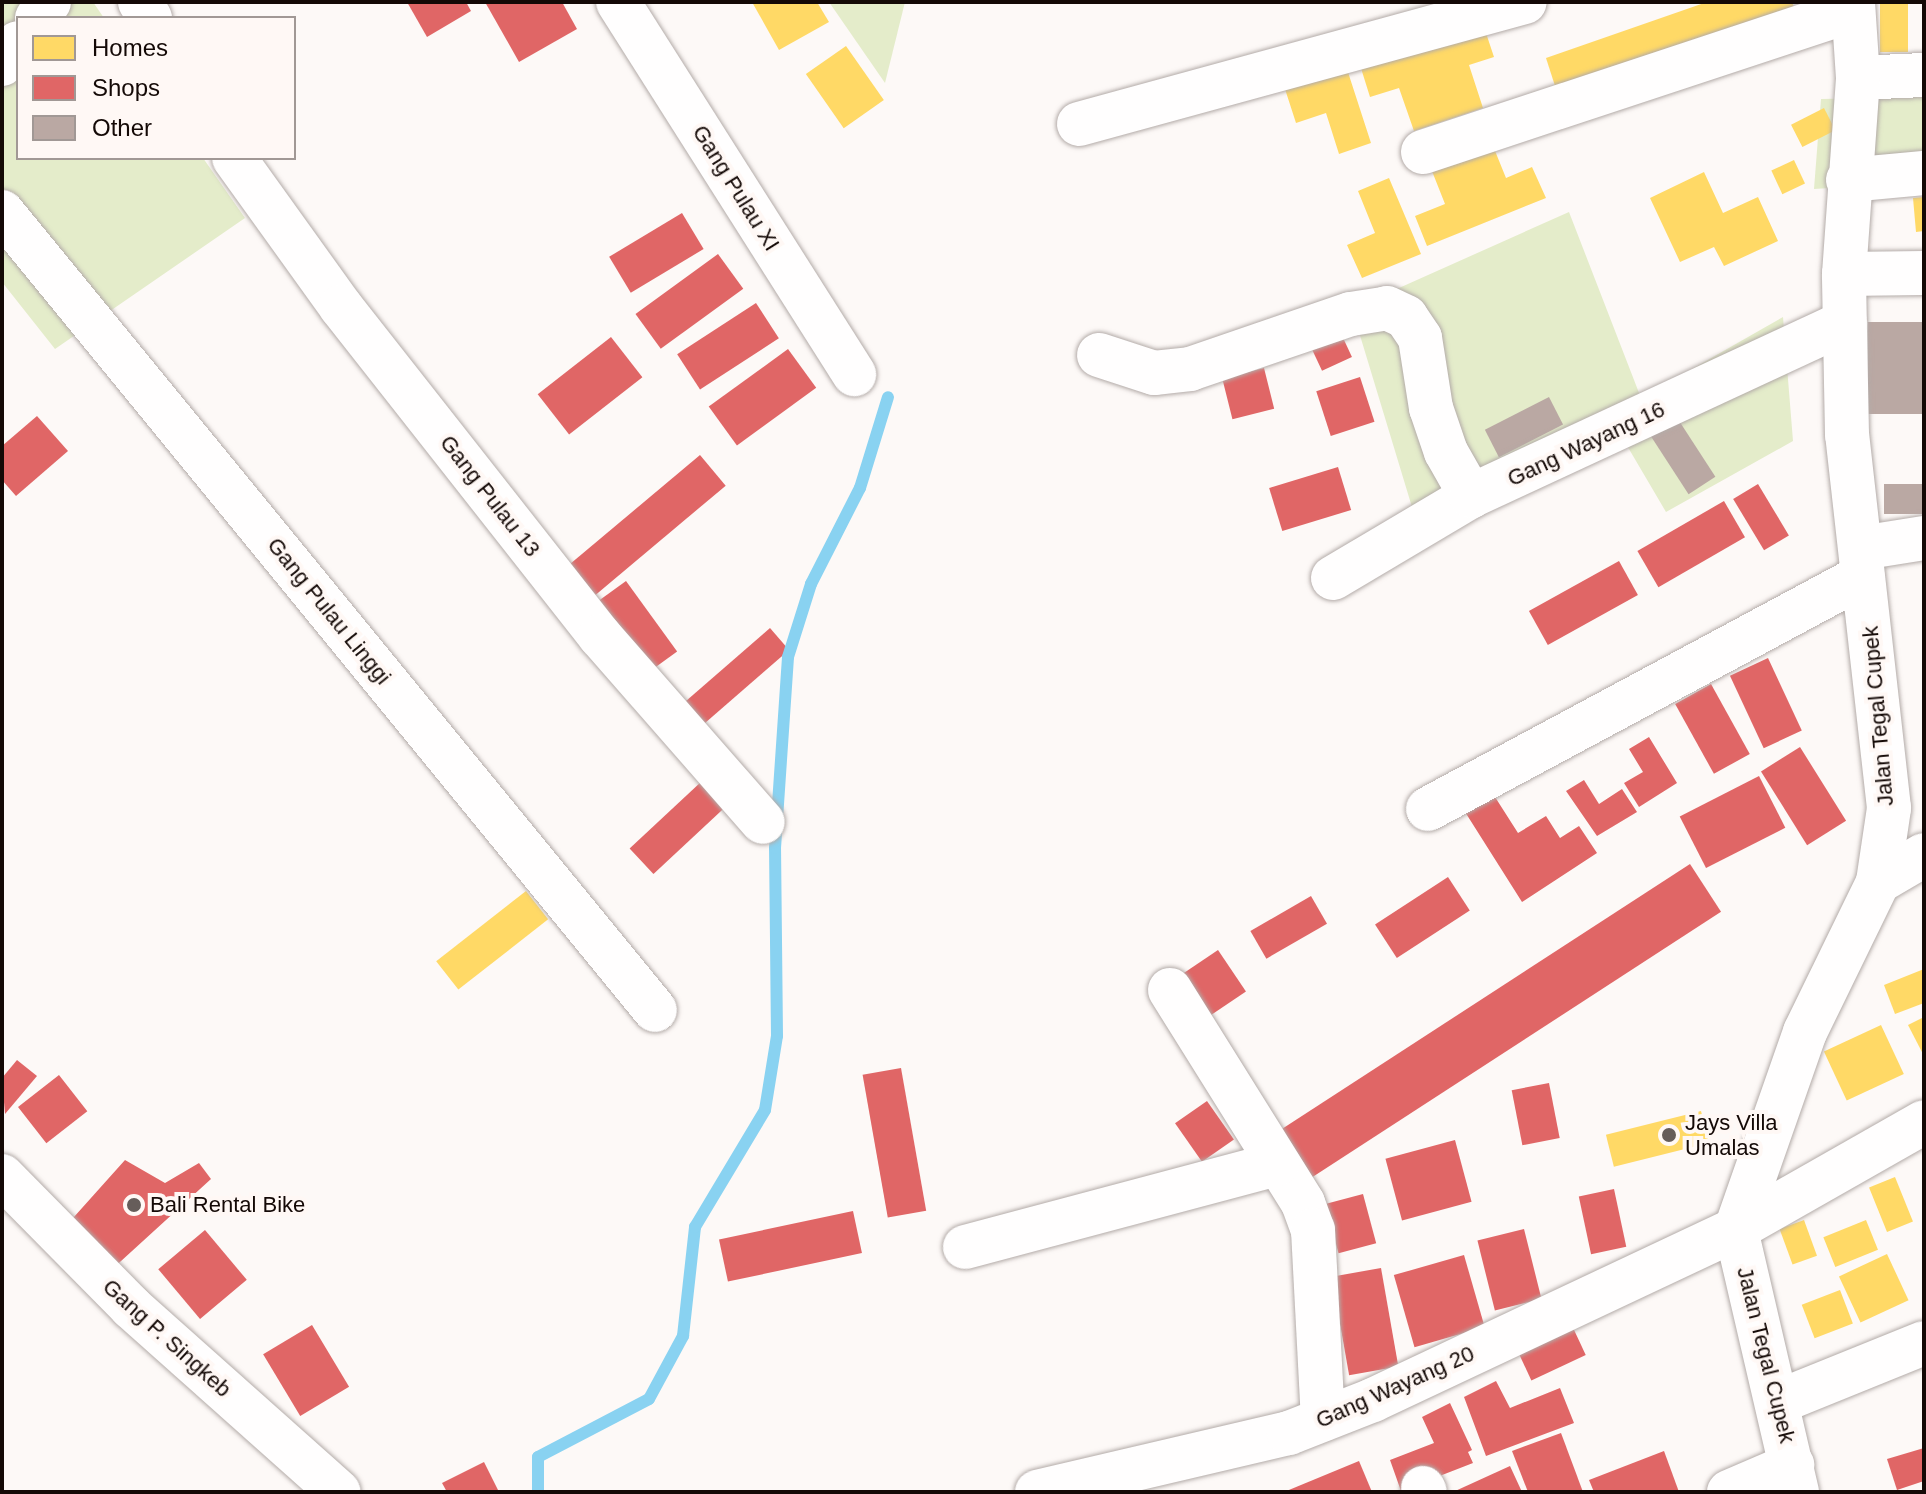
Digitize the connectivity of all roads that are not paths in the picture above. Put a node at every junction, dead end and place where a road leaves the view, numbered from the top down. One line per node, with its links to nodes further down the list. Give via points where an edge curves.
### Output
1 (618, 2): 18 (street, Gang Pulau XI)
2 (1525, 2): 8 (street)
3 (1853, 6): 7 (street, Jalan Tegal Cupek); 9 (street)
4 (16, 46): 5 (street)
5 (2, 64)
6 (1924, 75): 7 (street)
7 (1858, 78): 12 (street, Jalan Tegal Cupek)
8 (1079, 124)
9 (1423, 152)
10 (235, 160): 24 (street, Gang Pulau 13, via 341,307 600,636)
11 (1924, 173): 12 (street)
12 (1848, 180): 15 (street, Jalan Tegal Cupek)
13 (2, 212): 28 (street, Gang Pulau Linggi)
14 (1924, 273): 15 (street)
15 (1844, 274): 16 (street, Jalan Tegal Cupek)
16 (1845, 322): 19 (street, Gang Wayang 16); 21 (street, Jalan Tegal Cupek, via 1847,435)
17 (1099, 355): 19 (street, via 1154,373 1190,369 1351,314 1387,308 1406,317 1420,338 1431,408 1446,452)
18 (854, 374)
19 (1471, 496): 22 (street, Gang Wayang 16)
20 (1924, 538): 21 (street)
21 (1862, 562): 23 (street); 26 (street, Jalan Tegal Cupek, via 1889,808)
22 (1333, 578)
23 (1428, 809)
24 (763, 822)
25 (1924, 855): 26 (street)
26 (1878, 882): 32 (street, Jalan Tegal Cupek, via 1805,1032)
27 (1170, 990): 30 (street)
28 (655, 1010)
29 (1924, 1122): 32 (street, Gang Wayang 20)
30 (1277, 1164): 33 (street); 36 (street, via 1303,1203 1313,1230)
31 (2, 1176): 38 (street, Gang P. Singkeb, via 131,1307)
32 (1736, 1229): 35 (street, Jalan Tegal Cupek); 36 (street, Gang Wayang 20)
33 (965, 1247)
34 (1924, 1343): 35 (street)
35 (1778, 1402): 37 (street, Jalan Tegal Cupek)
36 (1323, 1419): 39 (street, Gang Wayang 20, via 1199,1458)
37 (1794, 1479): 40 (street)
38 (339, 1492)
39 (1037, 1492)
40 (1729, 1492)

